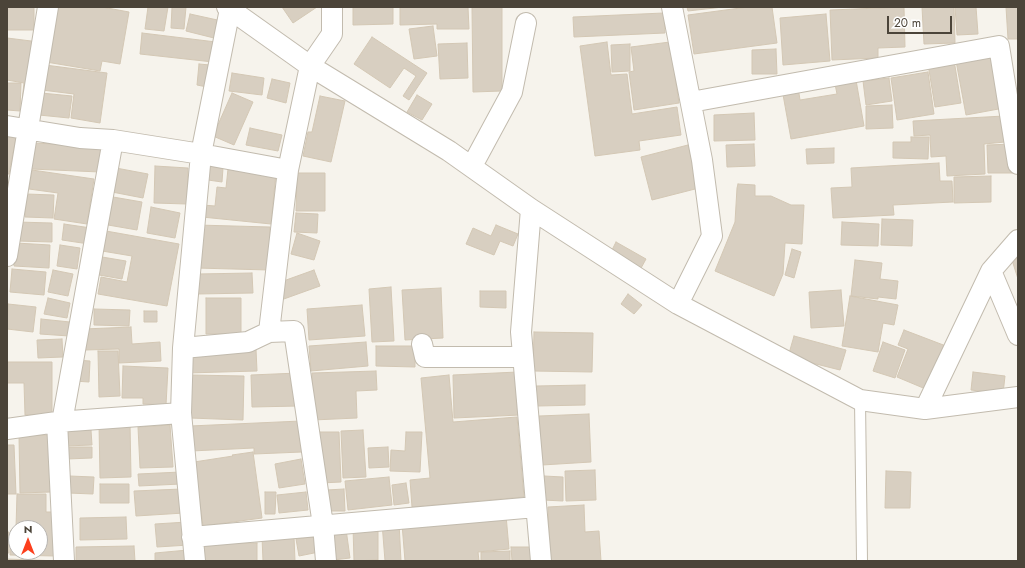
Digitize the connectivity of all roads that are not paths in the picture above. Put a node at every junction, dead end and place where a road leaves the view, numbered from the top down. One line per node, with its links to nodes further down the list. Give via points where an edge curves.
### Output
1 (48, 7): 9 (street)
2 (332, 7): 6 (street, via 332,34)
3 (672, 7): 7 (street)
4 (228, 8): 6 (street); 11 (street)
5 (526, 23): 13 (street, via 512,92)
6 (310, 66): 13 (street); 14 (street)
7 (691, 102): 12 (street, via 999,46); 19 (street, via 712,236)
8 (7, 126): 9 (street)
9 (28, 130): 10 (street); 17 (street)
10 (114, 140): 11 (street); 29 (street)
11 (201, 154): 14 (street); 23 (street)
12 (1018, 164)
13 (472, 166): 15 (street)
14 (288, 170): 20 (street)
15 (531, 209): 19 (street); 24 (street, via 521,332)
16 (1018, 240): 18 (street)
17 (7, 256)
18 (991, 271): 21 (street); 27 (street)
19 (678, 304): 26 (street)
20 (268, 332): 23 (street, via 248,342); 32 (street, via 294,331)
21 (1018, 336)
22 (422, 344): 24 (street, via 425,357)
23 (183, 348): 28 (street)
24 (524, 357): 31 (street)
25 (1018, 397): 27 (street)
26 (860, 400): 27 (street); 38 (lane)
27 (925, 409)
28 (181, 413): 29 (street); 33 (street)
29 (60, 422): 30 (street); 34 (street)
30 (7, 429)
31 (536, 507): 32 (street); 37 (street)
32 (323, 525): 33 (street); 36 (street)
33 (192, 537): 35 (street)
34 (64, 561)
35 (195, 561)
36 (326, 561)
37 (541, 561)
38 (862, 561)

